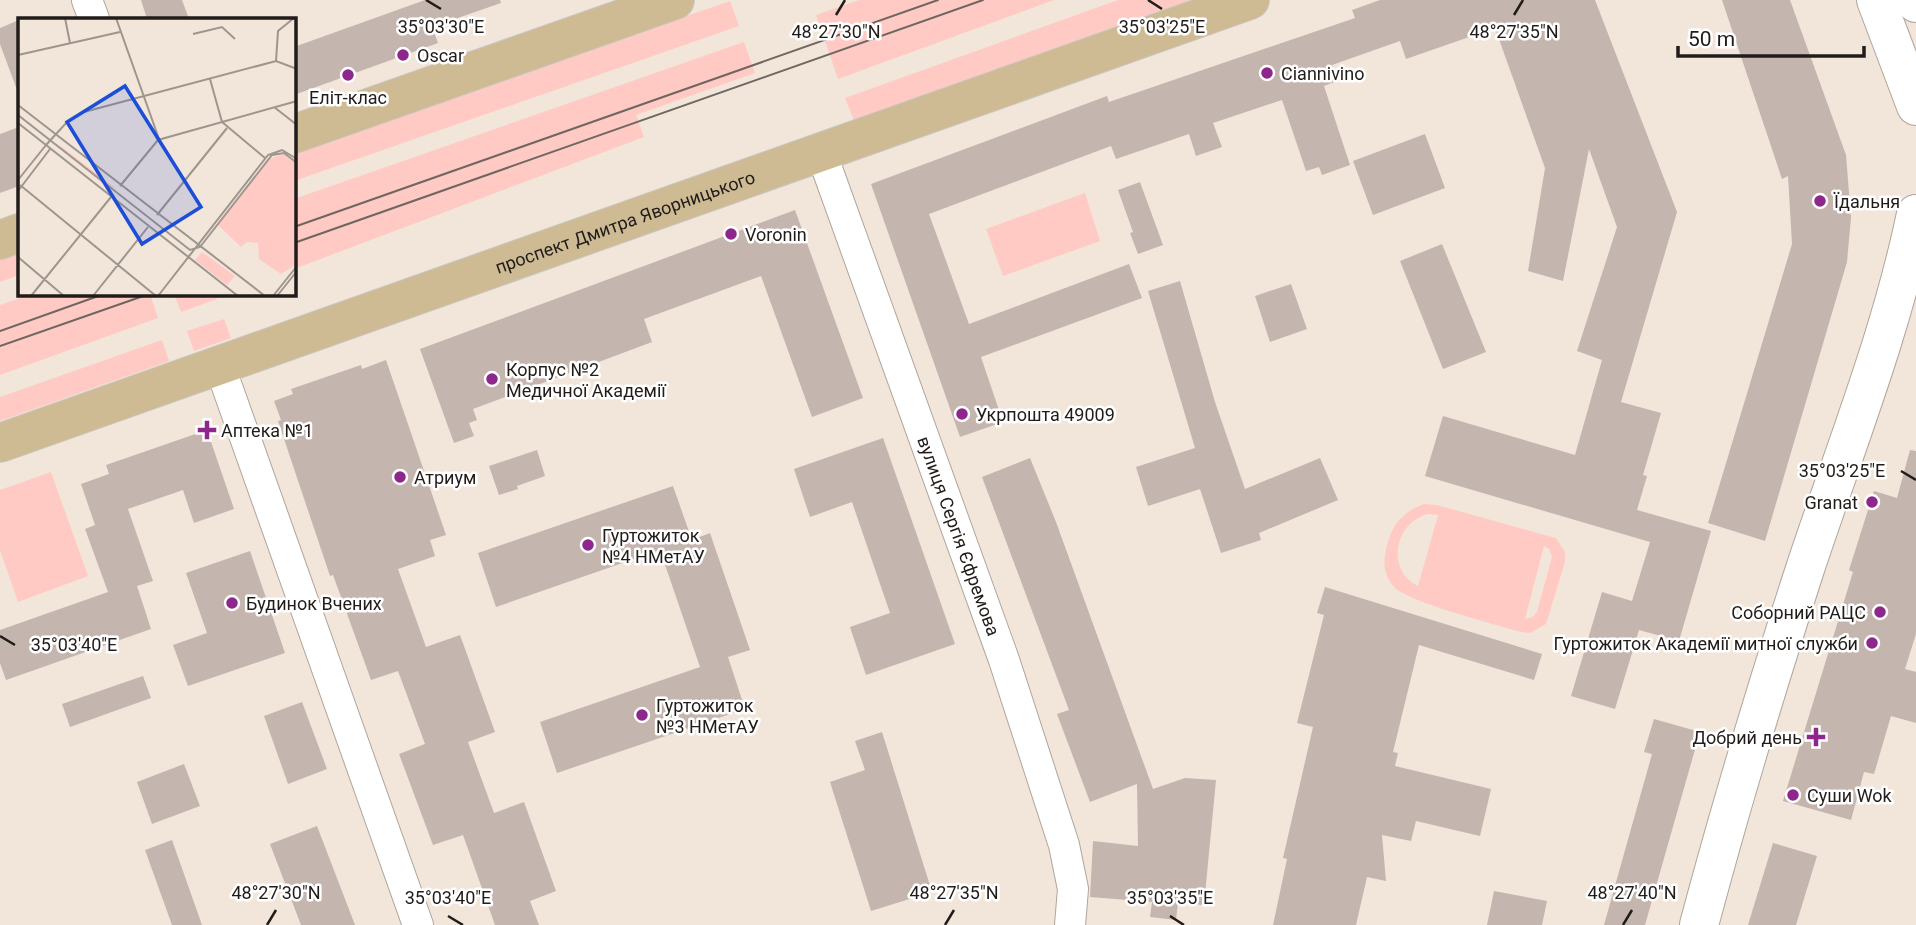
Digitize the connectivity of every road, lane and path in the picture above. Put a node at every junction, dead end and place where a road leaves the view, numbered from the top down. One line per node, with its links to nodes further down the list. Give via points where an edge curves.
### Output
1 (87, 0): 5 (street)
2 (675, 0): 7 (main road)
3 (1251, 0): 8 (main road, проспект Дмитра Яворницького)
4 (1876, 0): 6 (street)
5 (94, 18)
6 (1916, 107)
7 (296, 133)
8 (821, 152): 12 (main road, проспект Дмитра Яворницького); 15 (street, вулиця Сергія Єфремова, via 1004,660 1065,845 1073,890)
9 (1916, 214): 16 (street, via 1889,324 1805,570)
10 (18, 233): 11 (main road)
11 (0, 240)
12 (219, 364): 13 (main road, проспект Дмитра Яворницького); 14 (street)
13 (0, 443)
14 (418, 925)
15 (1070, 925)
16 (1699, 925)

